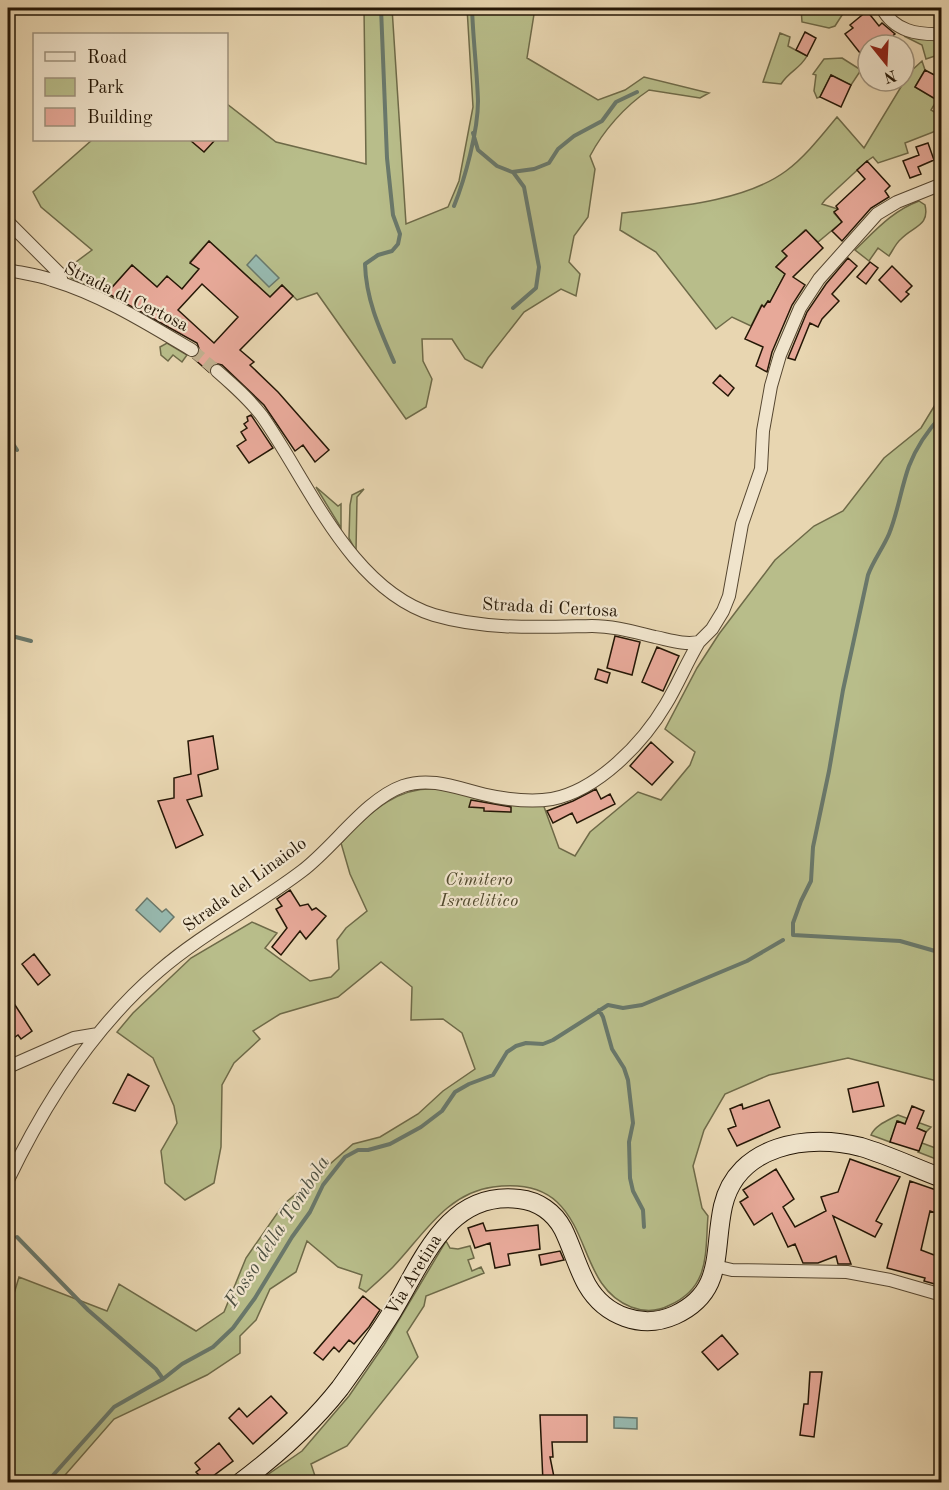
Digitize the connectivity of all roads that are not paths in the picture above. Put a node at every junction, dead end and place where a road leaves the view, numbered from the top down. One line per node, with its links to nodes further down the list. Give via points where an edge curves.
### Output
1 (882, 8): 2 (street, via 899,28)
2 (942, 34)
3 (942, 184): 9 (street, via 877,214 819,279 800,308 771,386 761,469 742,524 729,596 716,624)
4 (8, 222): 6 (street, via 60,274)
5 (8, 270): 6 (street, Strada di Certosa)
6 (62, 284): 7 (street, Strada di Certosa, via 124,312)
7 (192, 350)
8 (217, 371): 9 (street, Strada di Certosa, via 262,417 361,565 406,603 432,614 477,624 608,627 681,643)
9 (699, 642): 10 (street, Strada del Linaiolo, via 648,731 597,778 575,791 546,800 503,798 433,782 397,789 377,801 304,869 158,971)
10 (98, 1034): 11 (street, via 74,1038); 13 (street, Strada del Linaiolo, via 60,1086)
11 (8, 1067)
12 (942, 1178): 14 (main road, Via Aretina, via 844,1144 807,1143 770,1151 746,1165 730,1186 723,1206)
13 (8, 1180)
14 (716, 1266): 15 (street, via 732,1270 847,1272); 16 (main road, Via Aretina, via 704,1292 684,1310 655,1321 630,1319 605,1306 592,1292 561,1226 544,1207 515,1198 478,1204 453,1218 437,1234 384,1325 312,1421)
15 (942, 1295)
16 (241, 1482)

